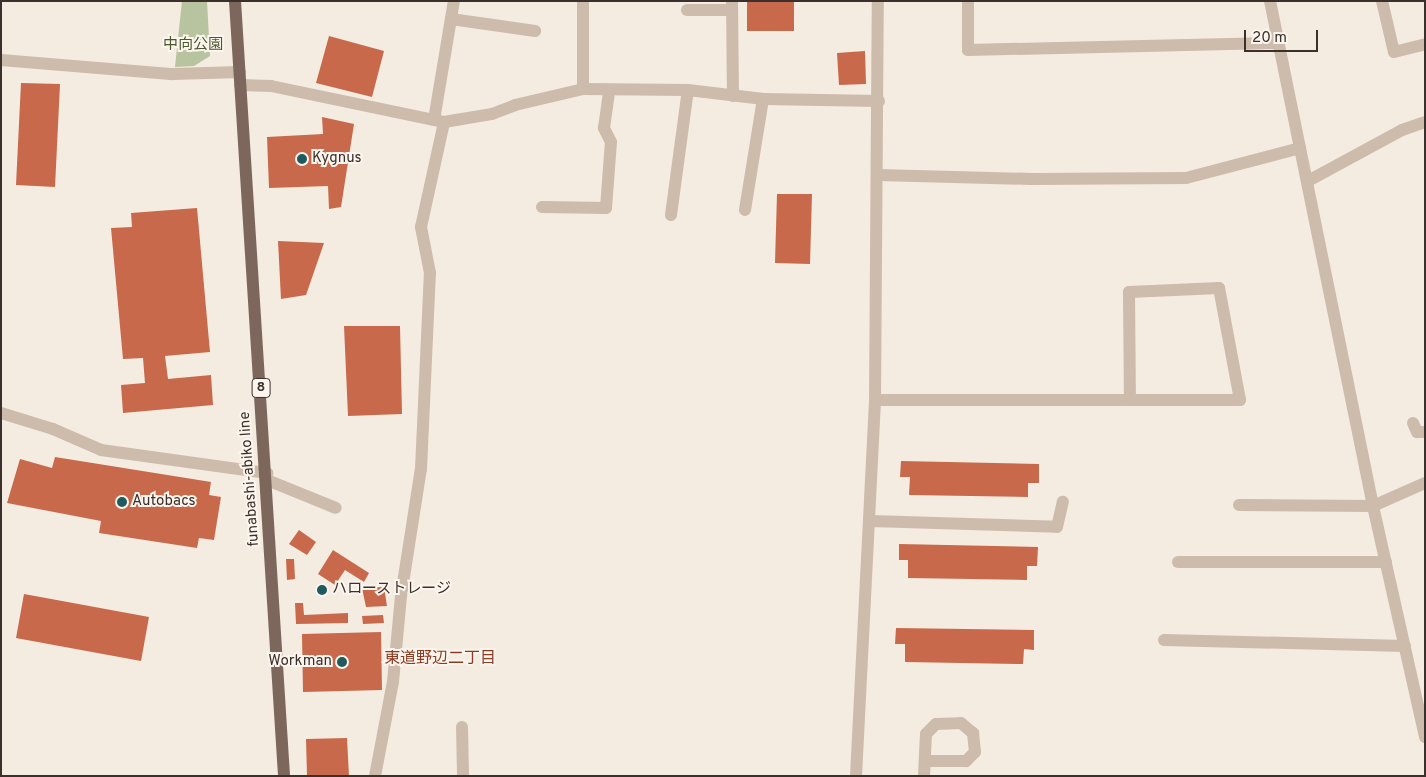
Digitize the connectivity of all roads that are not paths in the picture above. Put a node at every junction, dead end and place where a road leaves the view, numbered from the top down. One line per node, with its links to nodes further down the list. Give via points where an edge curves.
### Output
1 (235, 1): 15 (main road, funabashi-abiko line / 8)
2 (454, 1): 10 (street)
3 (583, 1): 16 (street)
4 (878, 1): 21 (street)
5 (968, 1): 12 (street, via 968,50)
6 (1270, 1): 12 (street)
7 (1382, 1): 13 (street, via 1394,52)
8 (732, 6): 9 (street); 19 (street)
9 (687, 10)
10 (451, 19): 11 (street); 22 (street)
11 (535, 31)
12 (1278, 43): 24 (street)
13 (1425, 44)
14 (1, 60): 15 (street)
15 (240, 79): 22 (street); 35 (main road, funabashi-abiko line / 8)
16 (583, 89): 18 (street); 22 (street, via 515,105 492,114)
17 (688, 90): 18 (street); 19 (street); 29 (street)
18 (609, 91): 27 (street, via 604,128 610,142 606,208)
19 (732, 96): 20 (street)
20 (763, 99): 21 (street); 28 (street)
21 (879, 101): 25 (street)
22 (439, 121): 50 (street, via 421,227 430,273 421,469 401,596 393,682)
23 (1425, 122): 26 (street, via 1402,130)
24 (1300, 148): 25 (street, via 1186,178); 26 (street)
25 (878, 175): 31 (street)
26 (1308, 182): 39 (street)
27 (542, 207)
28 (745, 210)
29 (671, 216)
30 (1130, 399): 30 (street, via 1240,400 1219,288 1129,292); 31 (street)
31 (875, 400): 41 (street)
32 (1, 413): 35 (street, via 53,429 101,450)
33 (1413, 423): 34 (street, via 1417,432)
34 (1425, 432)
35 (267, 477): 40 (street); 49 (main road, funabashi-abiko line / 8)
36 (1425, 483): 39 (street)
37 (1063, 502): 41 (street, via 1057,527)
38 (1239, 505): 39 (street)
39 (1373, 506): 43 (street)
40 (336, 508)
41 (871, 521): 52 (street)
42 (1178, 562): 43 (street)
43 (1386, 562): 45 (street)
44 (1164, 640): 45 (street)
45 (1405, 646): 47 (street)
46 (462, 727): 51 (street)
47 (1425, 737)
48 (927, 761): 53 (street)
49 (284, 776)
50 (375, 776)
51 (463, 776)
52 (856, 776)
53 (924, 776)

